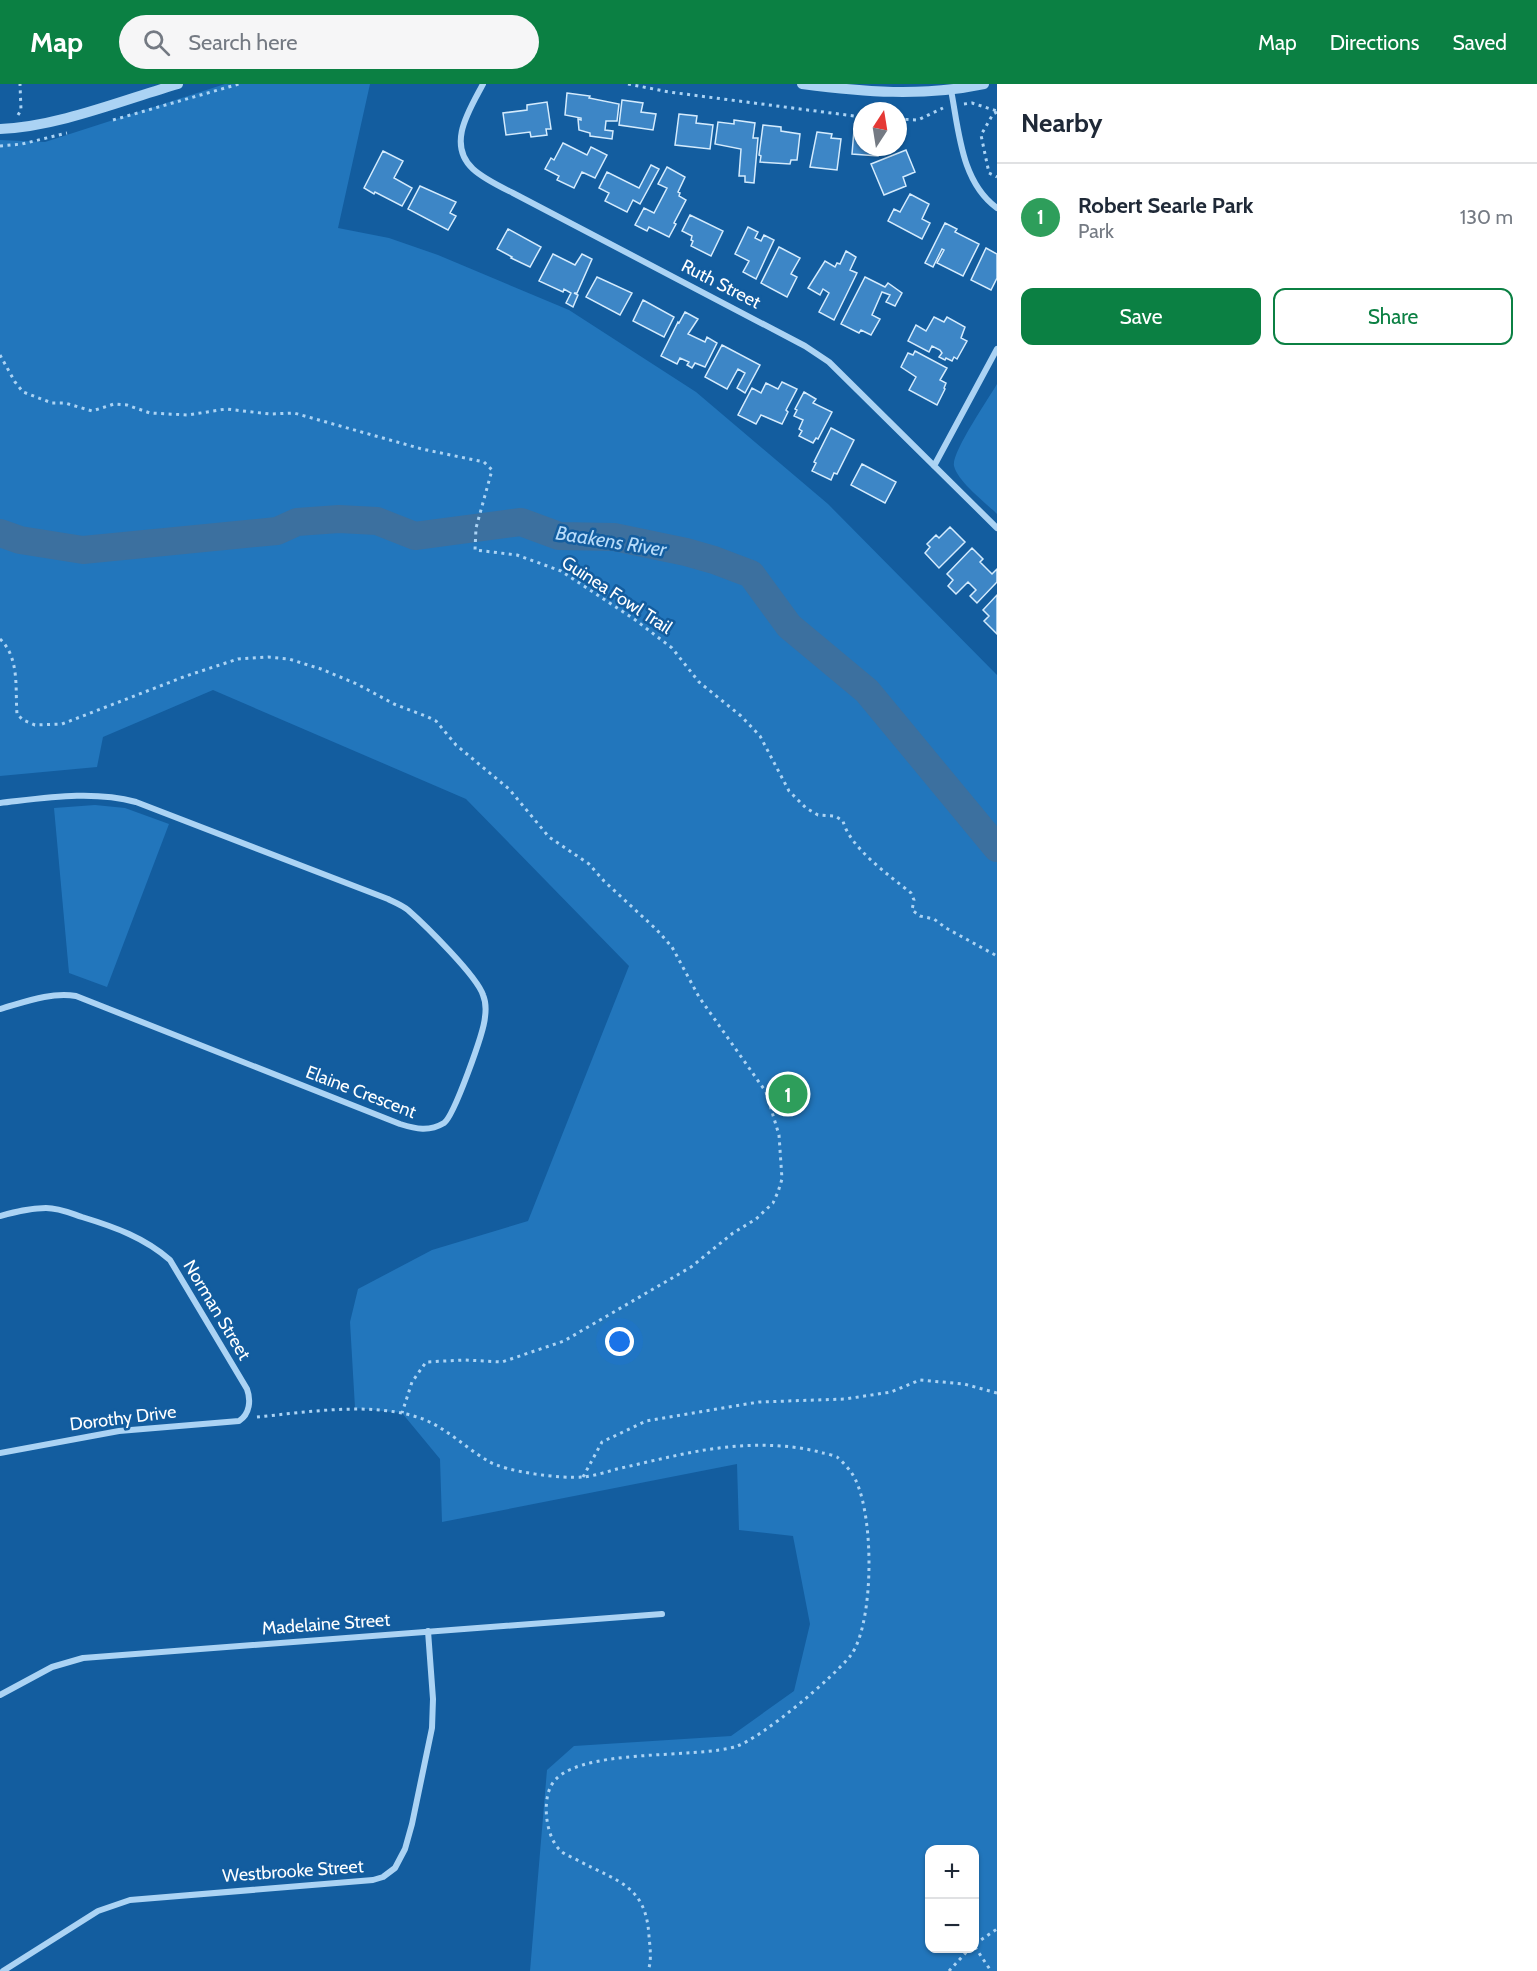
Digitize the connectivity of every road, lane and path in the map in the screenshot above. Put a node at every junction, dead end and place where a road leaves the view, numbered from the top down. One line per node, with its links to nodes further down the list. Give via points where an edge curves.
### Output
1 (178, 84): 9 (street, via 56,120)
2 (483, 84): 14 (street, Ruth Street, via 463,124 461,137 464,156 472,168 805,346 829,363)
3 (628, 84): 8 (path)
4 (802, 84): 6 (street, via 877,93)
5 (984, 84): 6 (street)
6 (951, 90): 11 (street, via 967,168 983,197)
7 (997, 112): 10 (path, via 981,135 989,173)
8 (853, 116)
9 (0, 129)
10 (997, 177)
11 (997, 208)
12 (997, 350): 14 (street)
13 (0, 355): 17 (path, Guinea Fowl Trail, via 23,392 52,403 92,411 114,404 127,405 150,413 188,415 226,409 294,413 484,462 492,470 476,528 475,550 517,555 561,571 672,648 699,682 760,736 789,791 818,815 843,821 845,830 870,859 911,893 912,910)
14 (934, 466): 15 (street, Ruth Street)
15 (997, 528)
16 (0, 803): 18 (street, Elaine Crescent, via 64,796 117,796 388,899 406,908 468,971 483,993 485,1019 457,1102 446,1121 418,1130 76,996 51,995)
17 (997, 956)
18 (0, 1009)
19 (0, 1216): 21 (street, Norman Street, via 28,1209 57,1209 157,1248 170,1260 247,1389 249,1404)
20 (997, 1393): 23 (path, via 964,1384 920,1380 891,1392 845,1399 759,1402 646,1421 602,1442)
21 (245, 1415): 22 (street, Dorothy Drive, via 239,1421 222,1424 119,1431); 23 (path, via 341,1409 402,1413 427,1420 491,1463 530,1473)
22 (0, 1453)
23 (583, 1477): 32 (path, via 701,1451 777,1445 836,1456 853,1474 865,1512 869,1552 867,1604 861,1631 852,1653 822,1683 762,1732 739,1745 715,1752 640,1756 580,1765 551,1784 546,1802 547,1823 559,1850 623,1884 641,1899 648,1921)
24 (662, 1614): 25 (street, Madelaine Street)
25 (428, 1631): 26 (street, Madelaine Street, via 83,1658 52,1667); 31 (street, Westbrooke Street, via 432,1728 405,1849 389,1873 373,1880 130,1900 98,1911)
26 (0, 1695)
27 (997, 1929): 28 (path)
28 (979, 1943)
29 (979, 1952): 34 (path)
30 (965, 1953): 33 (path)
31 (3, 1971)
32 (648, 1971)
33 (949, 1971)
34 (991, 1971)

